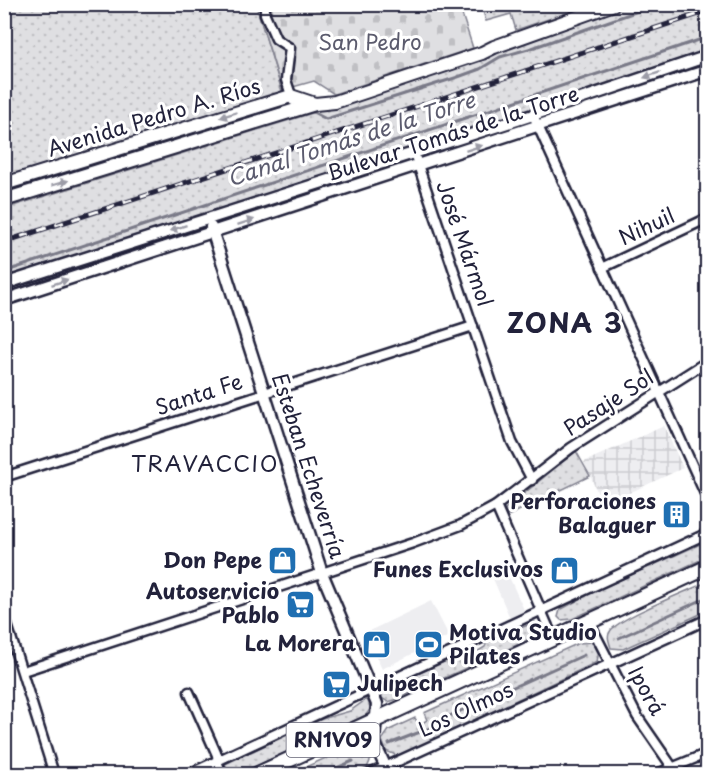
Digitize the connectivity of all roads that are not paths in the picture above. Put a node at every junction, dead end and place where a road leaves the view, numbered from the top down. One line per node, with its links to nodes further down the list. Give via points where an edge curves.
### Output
1 (265, 4): 5 (street, via 276,39 290,48 286,80)
2 (614, 4): 6 (main road, Avenida Pedro A. Ríos, via 482,53 335,102)
3 (708, 56): 9 (street, Bulevar Tomás de la Torre, one-way to 9)
4 (708, 70): 11 (street, Bulevar Tomás de la Torre)
5 (291, 96): 6 (main road, Avenida Pedro A. Ríos); 7 (main road, Avenida Pedro A. Ríos); 8 (street)
6 (315, 104): 8 (main road, Avenida Pedro A. Ríos)
7 (250, 109): 10 (main road); 14 (main road, Avenida Pedro A. Ríos, one-way to 14)
8 (296, 110): 10 (main road, Avenida Pedro A. Ríos)
9 (533, 115): 11 (street); 12 (street, Bulevar Tomás de la Torre)
10 (254, 123): 15 (main road, Avenida Pedro A. Ríos, one-way to 10)
11 (538, 126): 13 (street, Bulevar Tomás de la Torre, one-way to 11); 19 (street)
12 (414, 153): 13 (street, José Mármol); 17 (street, Bulevar Tomás de la Torre)
13 (419, 166): 18 (street, Bulevar Tomás de la Torre, one-way to 13); 22 (street, José Mármol)
14 (4, 184)
15 (4, 200)
16 (708, 218): 19 (street, Nihuil)
17 (208, 219): 18 (street, Esteban Echeverría); 20 (street, Bulevar Tomás de la Torre, one-way to 20)
18 (213, 233): 21 (street, Bulevar Tomás de la Torre, one-way to 18); 25 (street, Esteban Echeverría)
19 (602, 268): 24 (street)
20 (4, 284)
21 (4, 300)
22 (473, 326): 25 (street, Santa Fe); 27 (street, José Mármol, via 512,442)
23 (708, 361): 24 (street, Pasaje Sol)
24 (659, 392): 27 (street, Pasaje Sol, via 571,448); 28 (street)
25 (264, 393): 26 (street, Santa Fe); 32 (street, Esteban Echeverría)
26 (4, 477)
27 (532, 480): 29 (street, Pasaje Sol)
28 (708, 500)
29 (496, 506): 32 (street, Pasaje Sol, via 461,525); 33 (street)
30 (708, 533): 33 (street)
31 (708, 567): 36 (main road, RN1V09)
32 (322, 573): 39 (street, Pasaje Sol); 40 (street, Esteban Echeverría)
33 (541, 611): 37 (street); 40 (street)
34 (4, 615): 39 (street)
35 (708, 619): 38 (street, Los Olmos)
36 (589, 622): 37 (main road, RN1V09); 38 (street, Iporá)
37 (553, 638): 42 (main road, RN1V09)
38 (610, 664): 45 (street, Los Olmos); 46 (street, Iporá, via 637,716)
39 (23, 671): 47 (street)
40 (371, 690): 42 (street, Esteban Echeverría, via 377,704); 44 (street)
41 (189, 692): 44 (street)
42 (375, 721): 45 (street, Esteban Echeverría, via 374,742); 50 (main road, RN1V09)
43 (708, 753): 46 (street)
44 (218, 762): 48 (street); 49 (street)
45 (388, 771): 51 (street, Los Olmos)
46 (674, 771): 52 (street)
47 (54, 774)
48 (189, 774)
49 (222, 774)
50 (258, 774)
51 (370, 774)
52 (657, 774)

